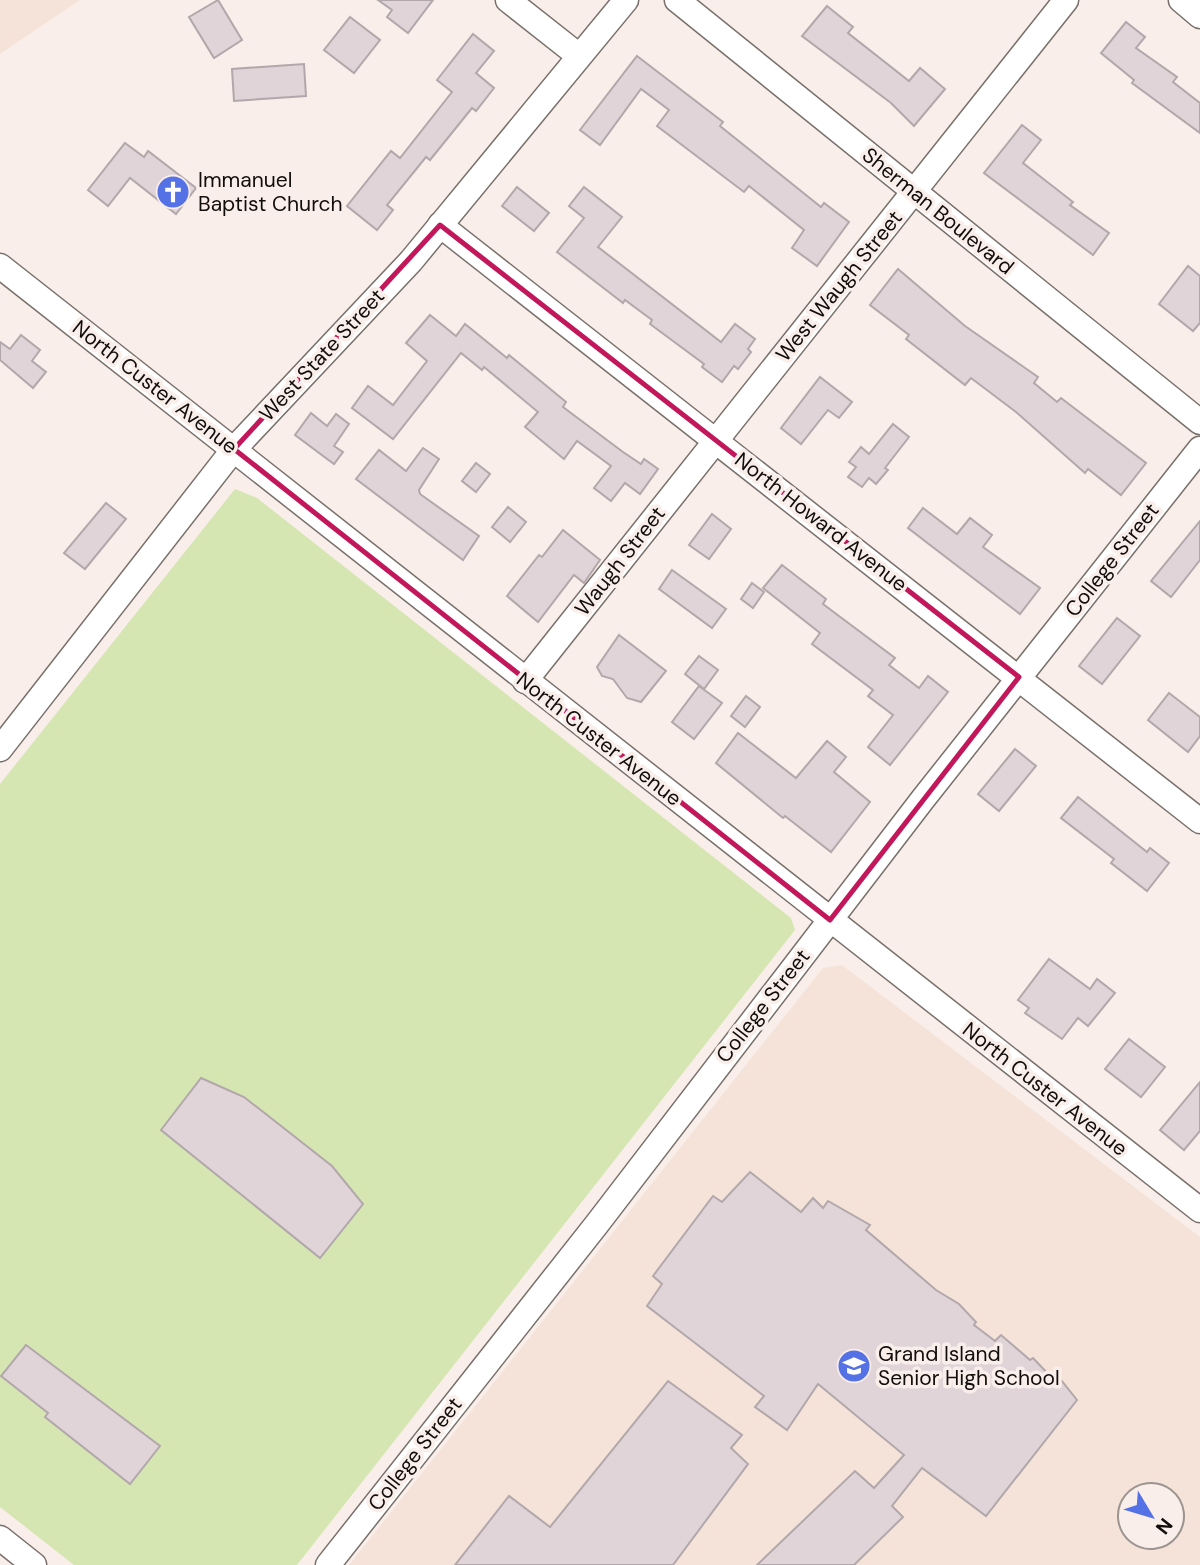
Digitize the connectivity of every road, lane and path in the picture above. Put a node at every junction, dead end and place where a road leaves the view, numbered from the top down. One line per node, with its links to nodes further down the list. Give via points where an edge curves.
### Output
1 (508, 0): 7 (street)
2 (626, 0): 7 (street, West State Street)
3 (677, 0): 8 (street, Sherman Boulevard)
4 (1066, 0): 8 (street, West Waugh Street)
5 (1181, 0): 6 (street)
6 (1200, 16)
7 (579, 56): 9 (street, West State Street)
8 (914, 191): 11 (street, Sherman Boulevard); 12 (street, West Waugh Street)
9 (440, 225): 12 (street, North Howard Avenue); 13 (street, West State Street)
10 (0, 266): 13 (street, North Custer Avenue)
11 (1200, 422)
12 (716, 440): 15 (street, North Howard Avenue); 16 (street, Waugh Street)
13 (234, 449): 16 (street, North Custer Avenue); 17 (street, West State Street)
14 (1200, 449): 15 (street, College Street)
15 (1019, 677): 18 (street, North Howard Avenue); 19 (street, College Street)
16 (525, 681): 19 (street, North Custer Avenue)
17 (0, 749)
18 (1200, 821)
19 (830, 920): 20 (street, North Custer Avenue); 23 (street, College Street)
20 (1200, 1210)
21 (0, 1538): 22 (street)
22 (34, 1565)
23 (328, 1565)

